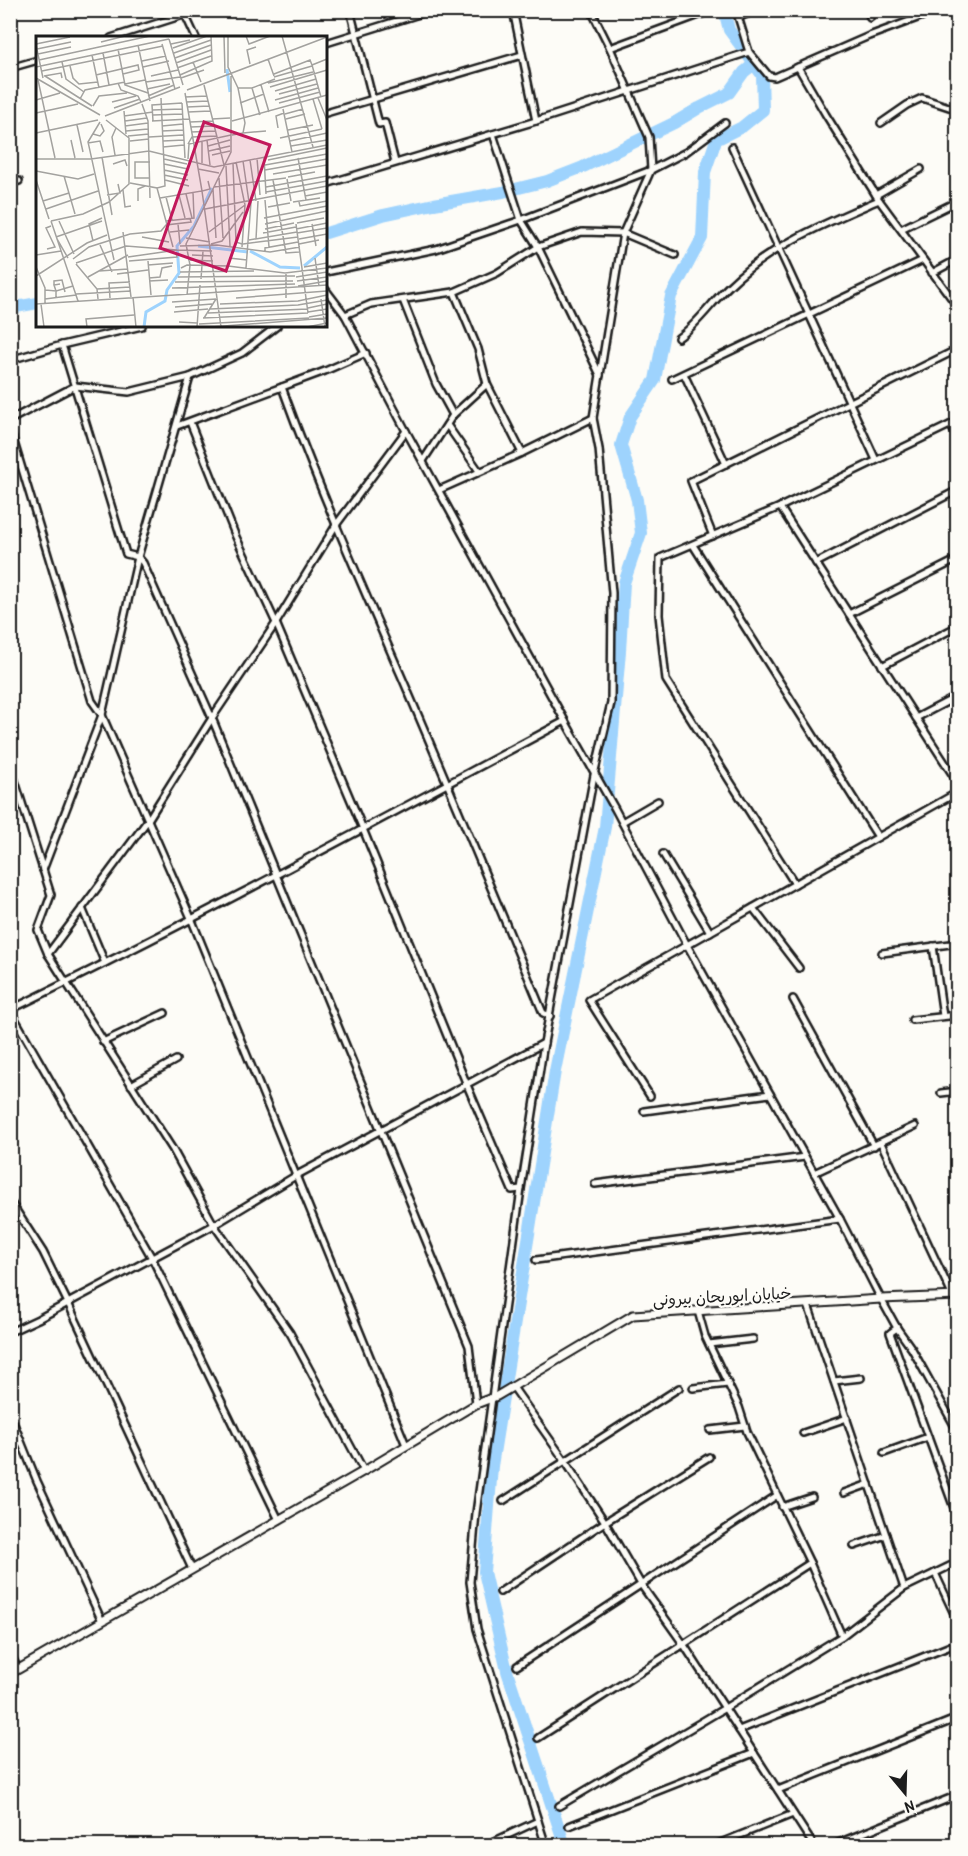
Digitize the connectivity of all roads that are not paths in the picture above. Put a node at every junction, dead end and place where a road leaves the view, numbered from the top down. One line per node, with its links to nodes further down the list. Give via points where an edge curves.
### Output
1 (199, 10): 11 (street)
2 (350, 10): 14 (street)
3 (432, 10): 14 (street)
4 (513, 10): 20 (street)
5 (736, 10): 12 (street)
6 (758, 10): 12 (street)
7 (868, 10): 13 (street)
8 (939, 10): 22 (street)
9 (593, 11): 18 (street)
10 (710, 12): 18 (street)
11 (184, 13): 15 (street); 16 (street)
12 (740, 17): 19 (street)
13 (870, 18)
14 (356, 33): 17 (street); 25 (street)
15 (117, 36)
16 (195, 36)
17 (327, 43)
18 (610, 48): 24 (street)
19 (749, 52): 22 (street, via 772,77); 24 (street)
20 (522, 54): 25 (street); 28 (street)
21 (36, 61): 23 (street)
22 (798, 67): 39 (street)
23 (10, 68)
24 (629, 91): 28 (street); 35 (street, via 649,137)
25 (372, 98): 27 (street); 33 (street, via 379,124 385,123)
26 (957, 110): 30 (street, via 922,98)
27 (327, 113)
28 (536, 120): 31 (street)
29 (725, 123): 35 (street, via 686,152)
30 (882, 123)
31 (493, 134): 33 (street); 41 (street)
32 (732, 147): 45 (street)
33 (395, 162): 38 (street)
34 (921, 169): 39 (street)
35 (651, 170): 41 (street); 43 (street)
36 (19, 181): 37 (street)
37 (10, 183)
38 (327, 184)
39 (877, 197): 42 (street); 45 (street)
40 (957, 201): 42 (street)
41 (521, 220): 44 (street); 49 (street, via 436,249)
42 (901, 230): 48 (street)
43 (623, 233): 44 (street, via 582,231); 46 (street); 65 (street)
44 (538, 247): 52 (street, via 497,273); 65 (street)
45 (778, 248): 55 (street); 59 (street, via 729,285 691,329)
46 (675, 255)
47 (957, 258): 50 (street)
48 (923, 260): 50 (street); 55 (street)
49 (327, 272)
50 (932, 273): 54 (street)
51 (327, 291): 56 (street)
52 (454, 292): 53 (street); 68 (street, via 478,350)
53 (403, 300): 56 (street, via 371,304); 72 (street, via 436,384)
54 (957, 307)
55 (809, 314): 64 (street); 71 (street)
56 (345, 315): 62 (street)
57 (138, 327): 60 (street)
58 (276, 327): 66 (street, via 242,353)
59 (678, 338)
60 (62, 345): 63 (street); 69 (street)
61 (957, 349): 71 (street)
62 (366, 353): 70 (street); 81 (street)
63 (10, 360)
64 (684, 374): 67 (street); 86 (street)
65 (601, 376): 73 (street)
66 (190, 377): 69 (street, via 129,392); 79 (street)
67 (672, 380)
68 (487, 384): 72 (street); 83 (street)
69 (75, 386): 74 (street); 94 (street, via 126,554)
70 (282, 387): 76 (street); 91 (street)
71 (849, 401): 84 (street); 86 (street)
72 (453, 415): 77 (street)
73 (592, 418): 83 (street); 107 (street, via 599,449 612,593 611,703)
74 (10, 420)
75 (957, 421): 78 (street)
76 (190, 422): 79 (street); 98 (street)
77 (447, 424): 85 (street); 87 (street)
78 (950, 425): 82 (street); 84 (street)
79 (177, 426): 94 (street)
80 (10, 429): 102 (street, via 92,700)
81 (406, 431): 85 (street); 91 (street)
82 (957, 437)
83 (522, 453): 87 (street)
84 (876, 460): 90 (street)
85 (423, 461): 88 (street)
86 (726, 464): 92 (street, via 691,481)
87 (479, 471): 88 (street)
88 (439, 490): 105 (street)
89 (957, 490): 96 (street)
90 (780, 507): 92 (street); 96 (street)
91 (336, 525): 98 (street); 109 (street)
92 (713, 536): 93 (street)
93 (693, 545): 115 (street); 119 (street, via 660,558 659,615 666,680)
94 (138, 557): 102 (street); 103 (street)
95 (957, 559): 97 (street)
96 (816, 563): 97 (street)
97 (849, 614): 100 (street)
98 (276, 623): 103 (street); 114 (street)
99 (957, 626): 100 (street)
100 (882, 666): 104 (street)
101 (957, 696): 104 (street)
102 (102, 715): 112 (street); 117 (street)
103 (212, 718): 112 (street); 118 (street)
104 (916, 718): 108 (street)
105 (565, 722): 107 (street); 109 (street)
106 (10, 765): 117 (street)
107 (594, 775): 113 (street); 136 (street)
108 (957, 783)
109 (447, 784): 114 (street); 136 (street, via 543,1013)
110 (957, 792): 115 (street)
111 (658, 801): 113 (street)
112 (148, 819): 120 (street); 122 (street)
113 (622, 822): 125 (street)
114 (363, 829): 118 (street); 142 (street)
115 (878, 837): 119 (street)
116 (663, 854): 123 (street)
117 (43, 870): 128 (street, via 51,895 38,930)
118 (276, 874): 122 (street); 150 (street)
119 (795, 884): 121 (street)
120 (82, 908): 128 (street); 129 (street)
121 (753, 908): 123 (street); 130 (street)
122 (191, 918): 129 (street); 155 (street)
123 (710, 932): 125 (street)
124 (957, 943): 126 (street)
125 (687, 945): 146 (street); 147 (street, via 589,1000)
126 (933, 946): 127 (street); 137 (street)
127 (882, 953)
128 (48, 954): 131 (street)
129 (105, 963): 131 (street)
130 (799, 968)
131 (65, 984): 133 (street); 139 (street)
132 (793, 999): 152 (street)
133 (10, 1010): 161 (street)
134 (165, 1013): 139 (street)
135 (957, 1015): 137 (street)
136 (550, 1016): 140 (street)
137 (943, 1017): 138 (street)
138 (912, 1020)
139 (103, 1042): 143 (street)
140 (544, 1043): 142 (street); 157 (street)
141 (176, 1060): 143 (street)
142 (467, 1084): 150 (street); 157 (street, via 512,1190)
143 (131, 1085): 160 (street)
144 (957, 1091): 145 (street)
145 (941, 1093)
146 (770, 1094): 148 (street); 153 (street)
147 (650, 1096)
148 (644, 1111)
149 (915, 1126): 151 (street)
150 (380, 1131): 155 (street); 179 (street, via 469,1346)
151 (881, 1143): 152 (street); 163 (street)
152 (874, 1146): 154 (street)
153 (805, 1157): 154 (street); 156 (street)
154 (814, 1173): 159 (street)
155 (297, 1175): 160 (street); 187 (street)
156 (595, 1184)
157 (521, 1189): 178 (street)
158 (10, 1201): 165 (street, via 43,1252)
159 (840, 1219): 162 (street); 164 (street)
160 (214, 1225): 161 (street); 191 (street, via 290,1333)
161 (152, 1258): 165 (street); 199 (street)
162 (536, 1260)
163 (955, 1296): 164 (street, خیابان ابوریحان بیرونی)
164 (881, 1299): 166 (street, خیابان ابوریحان بیرونی); 168 (street)
165 (68, 1303): 169 (street); 205 (street)
166 (808, 1305): 167 (street, خیابان ابوریحان بیرونی); 173 (street)
167 (698, 1311): 171 (street); 175 (street, خیابان ابوریحان بیرونی, via 633,1315)
168 (897, 1328): 184 (street); 186 (street, via 890,1333)
169 (10, 1332)
170 (753, 1339): 171 (street)
171 (709, 1344): 174 (street)
172 (861, 1378): 173 (street)
173 (834, 1381): 181 (street)
174 (728, 1384): 177 (street); 182 (street)
175 (511, 1388): 178 (street, خیابان ابوریحان بیرونی); 190 (street)
176 (679, 1388): 190 (street)
177 (693, 1388)
178 (494, 1397): 179 (street, خیابان ابوریحان بیرونی); 228 (street, via 470,1582 477,1629)
179 (476, 1404): 187 (street, خیابان ابوریحان بیرونی)
180 (10, 1414): 211 (street)
181 (847, 1418): 185 (street); 192 (street)
182 (745, 1426): 183 (street); 194 (street)
183 (710, 1430)
184 (957, 1431)
185 (802, 1433)
186 (928, 1437): 188 (street); 198 (street)
187 (406, 1445): 191 (street, خیابان ابوریحان بیرونی)
188 (884, 1453)
189 (709, 1457): 200 (street)
190 (565, 1461): 196 (street); 200 (street)
191 (364, 1471): 199 (street, خیابان ابوریحان بیرونی)
192 (870, 1484): 193 (street); 201 (street)
193 (843, 1493)
194 (776, 1496): 197 (street); 207 (street)
195 (812, 1497): 197 (street)
196 (504, 1501)
197 (782, 1507): 204 (street)
198 (957, 1519)
199 (279, 1520): 205 (street, خیابان ابوریحان بیرونی)
200 (605, 1522): 207 (street); 209 (street)
201 (886, 1535): 202 (street); 208 (street)
202 (854, 1546)
203 (957, 1562): 206 (street)
204 (810, 1563): 212 (street); 214 (street)
205 (192, 1569): 211 (street, خیابان ابوریحان بیرونی)
206 (935, 1573): 208 (street); 210 (street)
207 (642, 1586): 214 (street); 216 (street)
208 (904, 1588): 212 (street)
209 (500, 1592)
210 (957, 1620)
211 (102, 1621): 217 (street, خیابان ابوریحان بیرونی)
212 (842, 1636): 219 (street)
213 (957, 1643): 221 (street)
214 (684, 1644): 219 (street); 222 (street)
215 (10, 1653): 217 (street)
216 (517, 1666)
217 (18, 1670): 218 (street, خیابان ابوریحان بیرونی)
218 (10, 1674)
219 (725, 1708): 221 (street); 226 (street)
220 (957, 1718): 224 (street)
221 (739, 1730): 223 (street)
222 (538, 1737)
223 (754, 1753): 224 (street); 229 (street)
224 (778, 1790): 227 (street)
225 (957, 1795): 234 (street)
226 (559, 1806)
227 (793, 1814): 232 (street); 233 (street)
228 (538, 1821): 230 (street); 231 (street)
229 (569, 1826)
230 (484, 1845)
231 (546, 1845)
232 (713, 1845)
233 (814, 1845)
234 (831, 1845)

